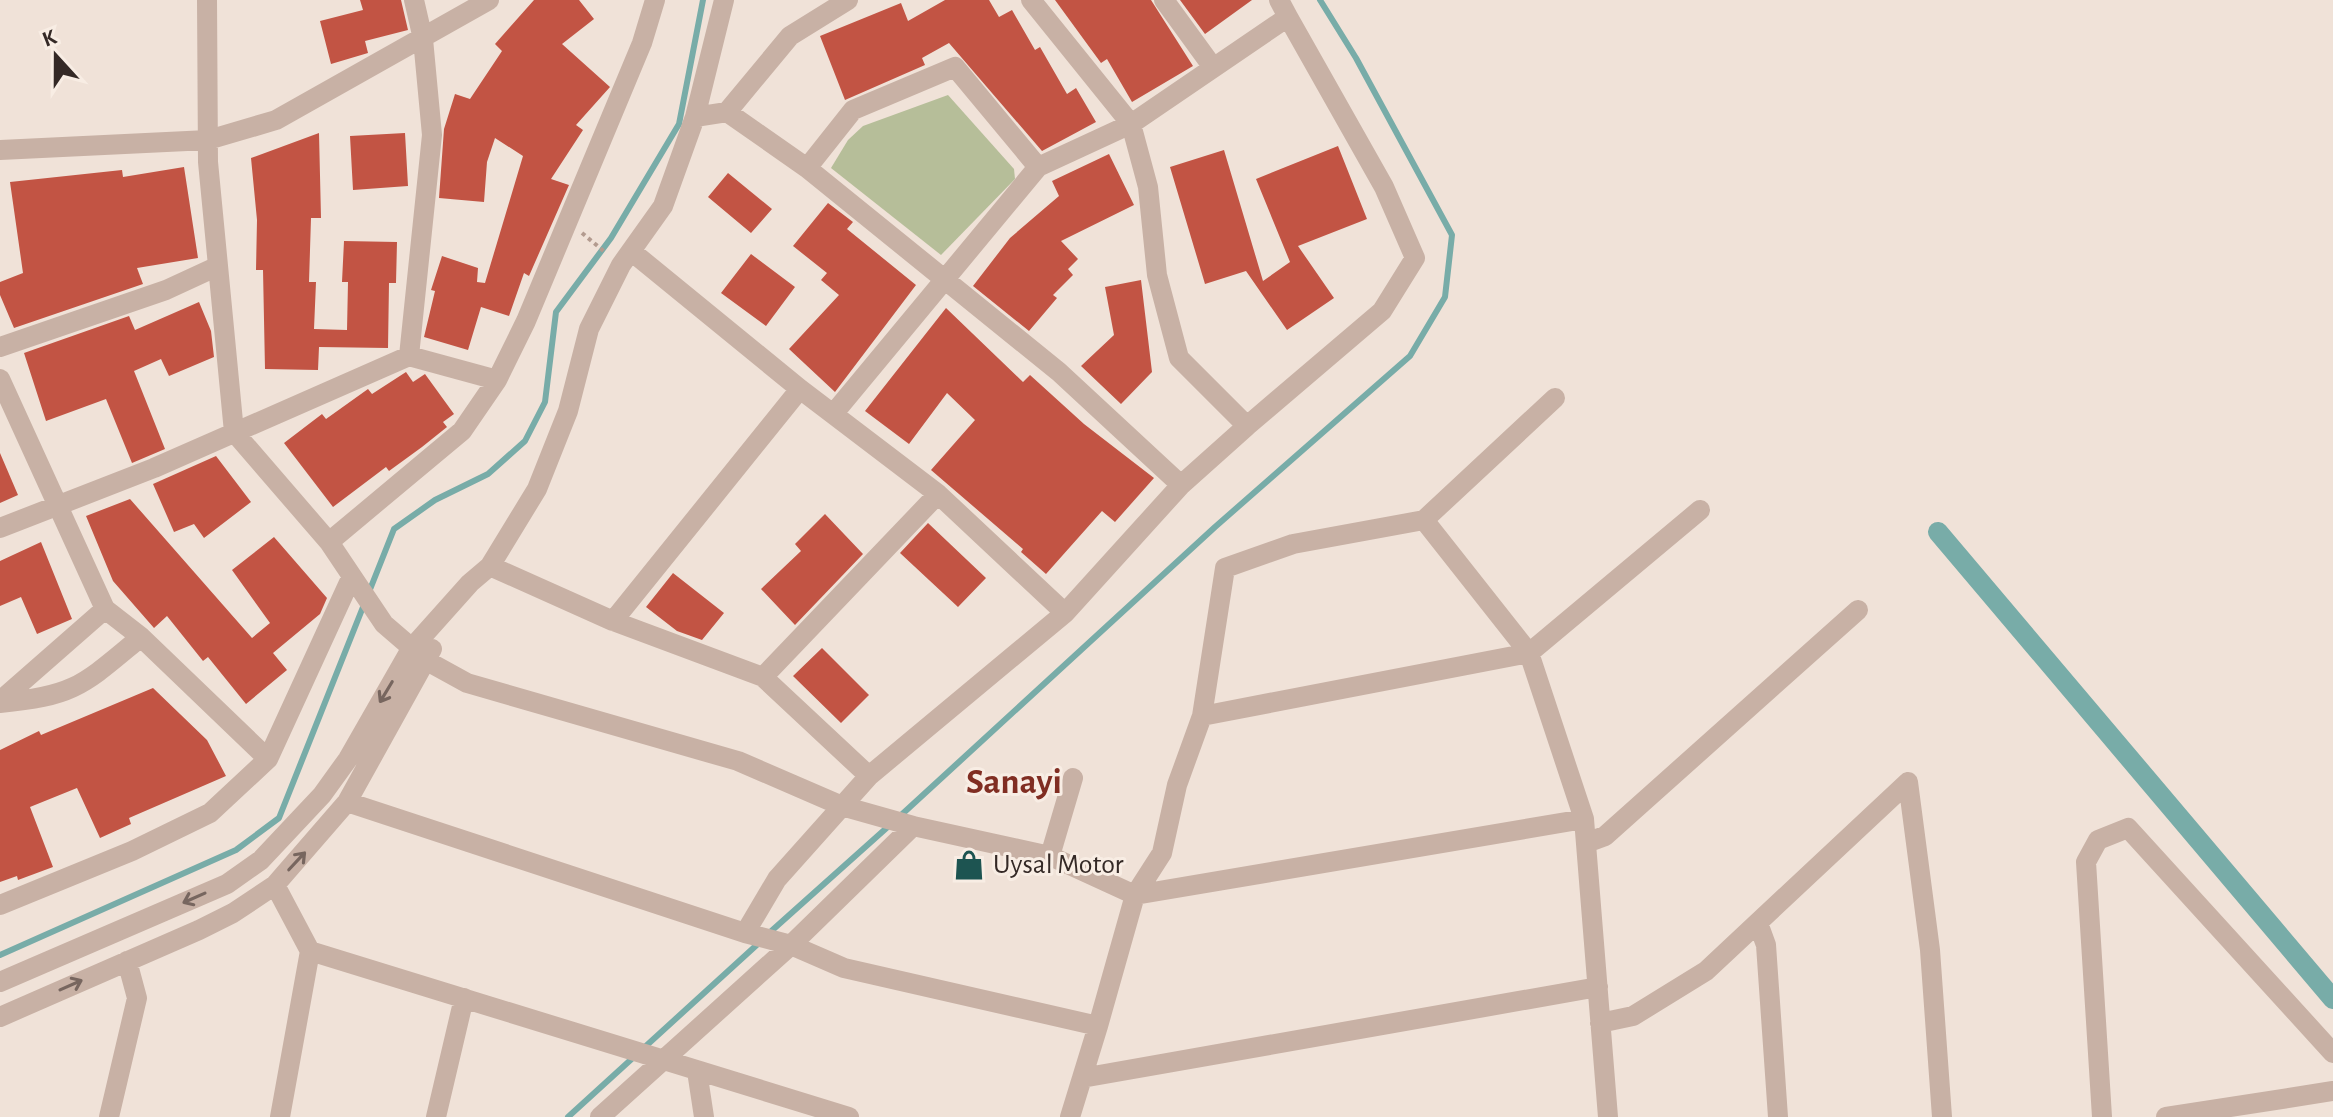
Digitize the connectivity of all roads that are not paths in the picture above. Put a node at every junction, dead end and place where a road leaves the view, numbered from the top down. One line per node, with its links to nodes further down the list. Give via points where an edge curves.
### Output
1 (207, 0): 15 (street)
2 (414, 0): 10 (street)
3 (489, 0): 10 (street)
4 (655, 0): 25 (street, via 631,70)
5 (724, 0): 13 (street)
6 (848, 0): 12 (street, via 790,36)
7 (1031, 0): 14 (street)
8 (1164, 0): 11 (street)
9 (1283, 9): 11 (street); 29 (street, via 1384,187 1415,258 1382,311)
10 (423, 39): 15 (street, via 276,120); 23 (street, via 432,135)
11 (1212, 66): 14 (street)
12 (727, 112): 13 (street); 18 (street)
13 (695, 117): 19 (street, via 663,206)
14 (1131, 124): 17 (street); 29 (street, via 1148,187 1157,275 1179,358)
15 (208, 140): 16 (street); 20 (street)
16 (0, 150)
17 (1038, 167): 18 (street, via 955,67 853,110); 21 (street)
18 (807, 168): 21 (street)
19 (624, 257): 26 (street); 38 (street, via 589,329 568,411 537,489)
20 (218, 266): 22 (street, via 166,290); 30 (street)
21 (941, 280): 28 (street); 31 (street, via 1059,372)
22 (0, 347)
23 (409, 356): 25 (street); 30 (street)
24 (0, 379): 33 (street)
25 (497, 380): 37 (street, via 462,431)
26 (800, 389): 28 (street); 43 (street)
27 (1555, 398): 35 (street)
28 (834, 413): 32 (street)
29 (1247, 426): 31 (street)
30 (234, 432): 33 (street); 37 (street)
31 (1181, 485): 42 (street)
32 (938, 494): 42 (street); 47 (street)
33 (55, 506): 36 (street); 40 (street)
34 (1700, 510): 45 (street)
35 (1424, 520): 45 (street); 49 (street, via 1293,544 1225,568)
36 (0, 528)
37 (329, 542): 39 (street)
38 (490, 566): 43 (street); 46 (street, via 448,608)
39 (354, 579): 46 (street, via 384,624); 50 (street)
40 (105, 609): 44 (street); 48 (street)
41 (1858, 610): 57 (street, via 1605,836)
42 (1065, 613): 51 (street)
43 (613, 621): 47 (street)
44 (141, 637): 48 (street, via 79,688 44,699); 50 (street)
45 (1529, 653): 49 (street); 55 (street)
46 (419, 655): 53 (street); 54 (street, via 467,683 738,761); 67 (street, one-way to 67, via 322,795 261,860 227,884)
47 (763, 677): 51 (street)
48 (0, 702)
49 (1202, 716): 60 (street, via 1177,785 1162,853)
50 (268, 759): 61 (street, via 210,813)
51 (869, 776): 54 (street)
52 (1073, 778): 58 (street)
53 (347, 802): 59 (street, one-way to 53); 63 (street)
54 (845, 807): 56 (street); 63 (street, via 777,879)
55 (1584, 819): 57 (street); 60 (street)
56 (910, 825): 58 (street); 64 (street)
57 (1586, 843): 68 (street)
58 (1050, 856): 60 (street)
59 (275, 885): 65 (street); 66 (street, via 233,913)
60 (1135, 895): 72 (street)
61 (0, 905)
62 (1758, 923): 71 (street, via 1706,971 1633,1016); 86 (street, via 1766,945); 87 (street, via 1908,782 1930,950)
63 (748, 934): 64 (street)
64 (788, 944): 72 (street, via 844,968); 74 (street)
65 (310, 951): 69 (street); 79 (street)
66 (127, 961): 70 (street, one-way to 66); 78 (street, via 137,998)
67 (0, 982)
68 (1598, 987): 71 (street); 76 (street)
69 (464, 998): 74 (street); 80 (street)
70 (0, 1017)
71 (1600, 1023): 85 (street)
72 (1098, 1026): 76 (street)
73 (2333, 1053): 88 (street, via 2128,828 2098,840 2086,862)
74 (662, 1061): 75 (street); 81 (street)
75 (697, 1071): 82 (street); 83 (street)
76 (1082, 1078): 84 (street)
77 (2333, 1091): 89 (street)
78 (109, 1117)
79 (280, 1117)
80 (436, 1117)
81 (600, 1117)
82 (704, 1117)
83 (849, 1117)
84 (1070, 1117)
85 (1608, 1117)
86 (1778, 1117)
87 (1942, 1117)
88 (2102, 1117)
89 (2166, 1117)

